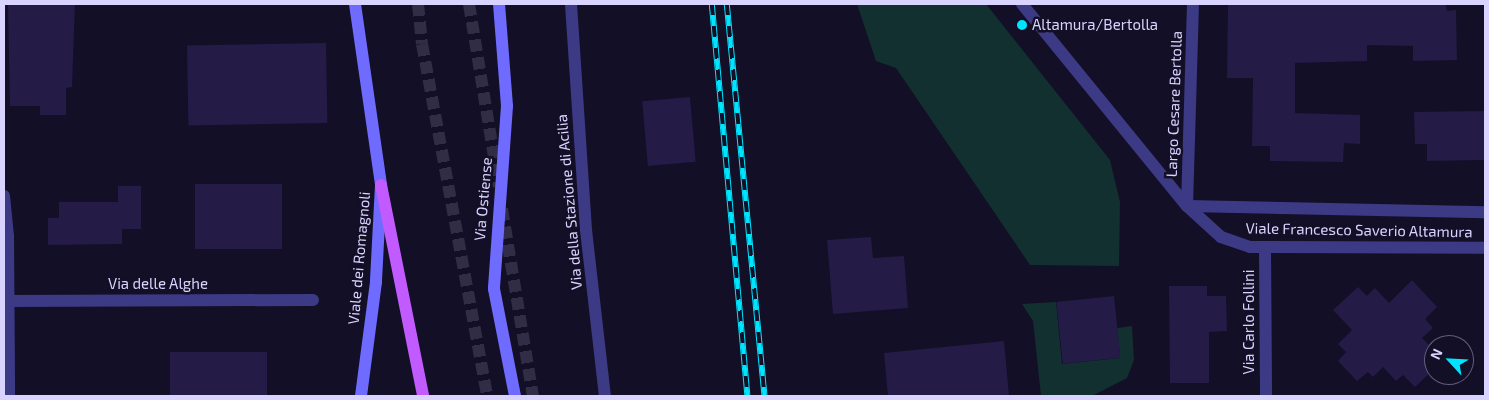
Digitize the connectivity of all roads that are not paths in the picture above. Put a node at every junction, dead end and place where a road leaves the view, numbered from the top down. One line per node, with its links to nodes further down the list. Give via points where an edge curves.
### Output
1 (355, 4): 6 (main road, Viale dei Romagnoli)
2 (499, 4): 17 (main road, Via Ostiense, via 507,106 494,289)
3 (571, 4): 18 (street, Via della Stazione di Acilia, via 586,230)
4 (1022, 4): 8 (street, Viale Francesco Saverio Altamura)
5 (1193, 4): 8 (street, Largo Cesare Bertolla)
6 (381, 185): 15 (main road, Viale dei Romagnoli, via 376,282); 16 (main road)
7 (4, 196): 13 (street)
8 (1187, 206): 9 (street, Viale Francesco Saverio Altamura); 10 (street, Viale Francesco Saverio Altamura, via 1220,237 1241,246)
9 (1485, 212)
10 (1265, 247): 11 (street, Viale Francesco Saverio Altamura); 19 (street, Via Carlo Follini)
11 (1485, 248)
12 (313, 300): 13 (street, Via delle Alghe)
13 (6, 301): 14 (street)
14 (9, 396)
15 (360, 396)
16 (423, 396)
17 (515, 396)
18 (605, 396)
19 (1266, 396)

